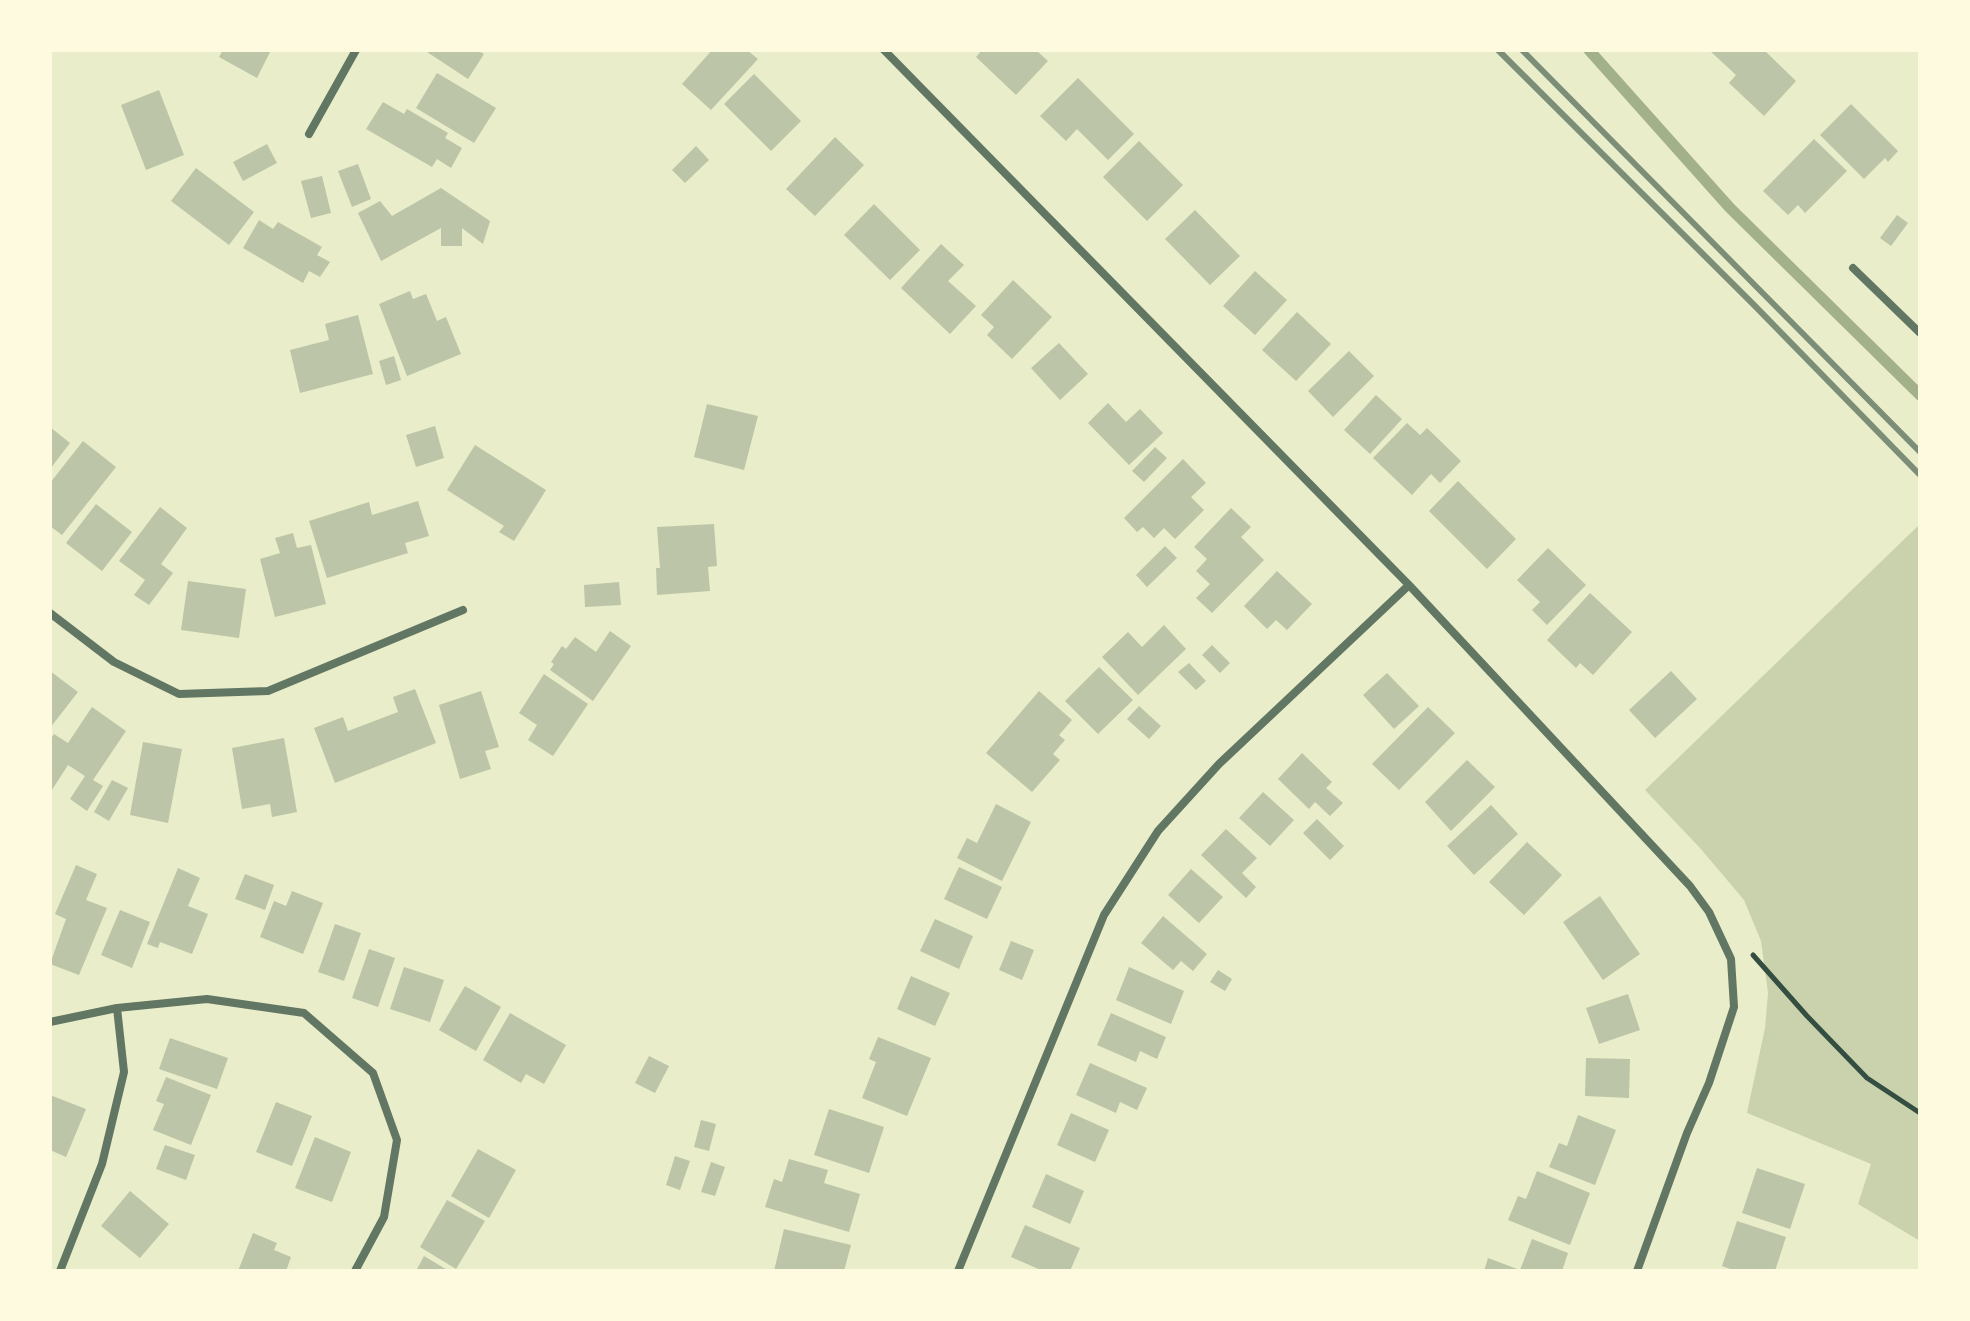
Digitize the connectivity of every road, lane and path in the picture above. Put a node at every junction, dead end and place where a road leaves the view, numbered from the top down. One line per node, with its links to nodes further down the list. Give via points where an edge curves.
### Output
1 (356, 50): 3 (street)
2 (884, 50): 6 (street)
3 (309, 134)
4 (1853, 268): 5 (street)
5 (1920, 333)
6 (1409, 585): 9 (street, via 1690,886); 15 (street, via 1219,764 1158,831 1104,915)
7 (463, 610): 8 (street, via 268,691 179,694 114,662)
8 (50, 613)
9 (1719, 932): 12 (path, via 1745,946 1867,1078); 16 (street, via 1731,959 1734,1007)
10 (117, 1008): 11 (street); 13 (street, via 124,1072 102,1164); 14 (street, via 207,999 304,1013 373,1073 397,1140 384,1217)
11 (50, 1022)
12 (1920, 1113)
13 (60, 1271)
14 (355, 1271)
15 (958, 1271)
16 (1637, 1271)

